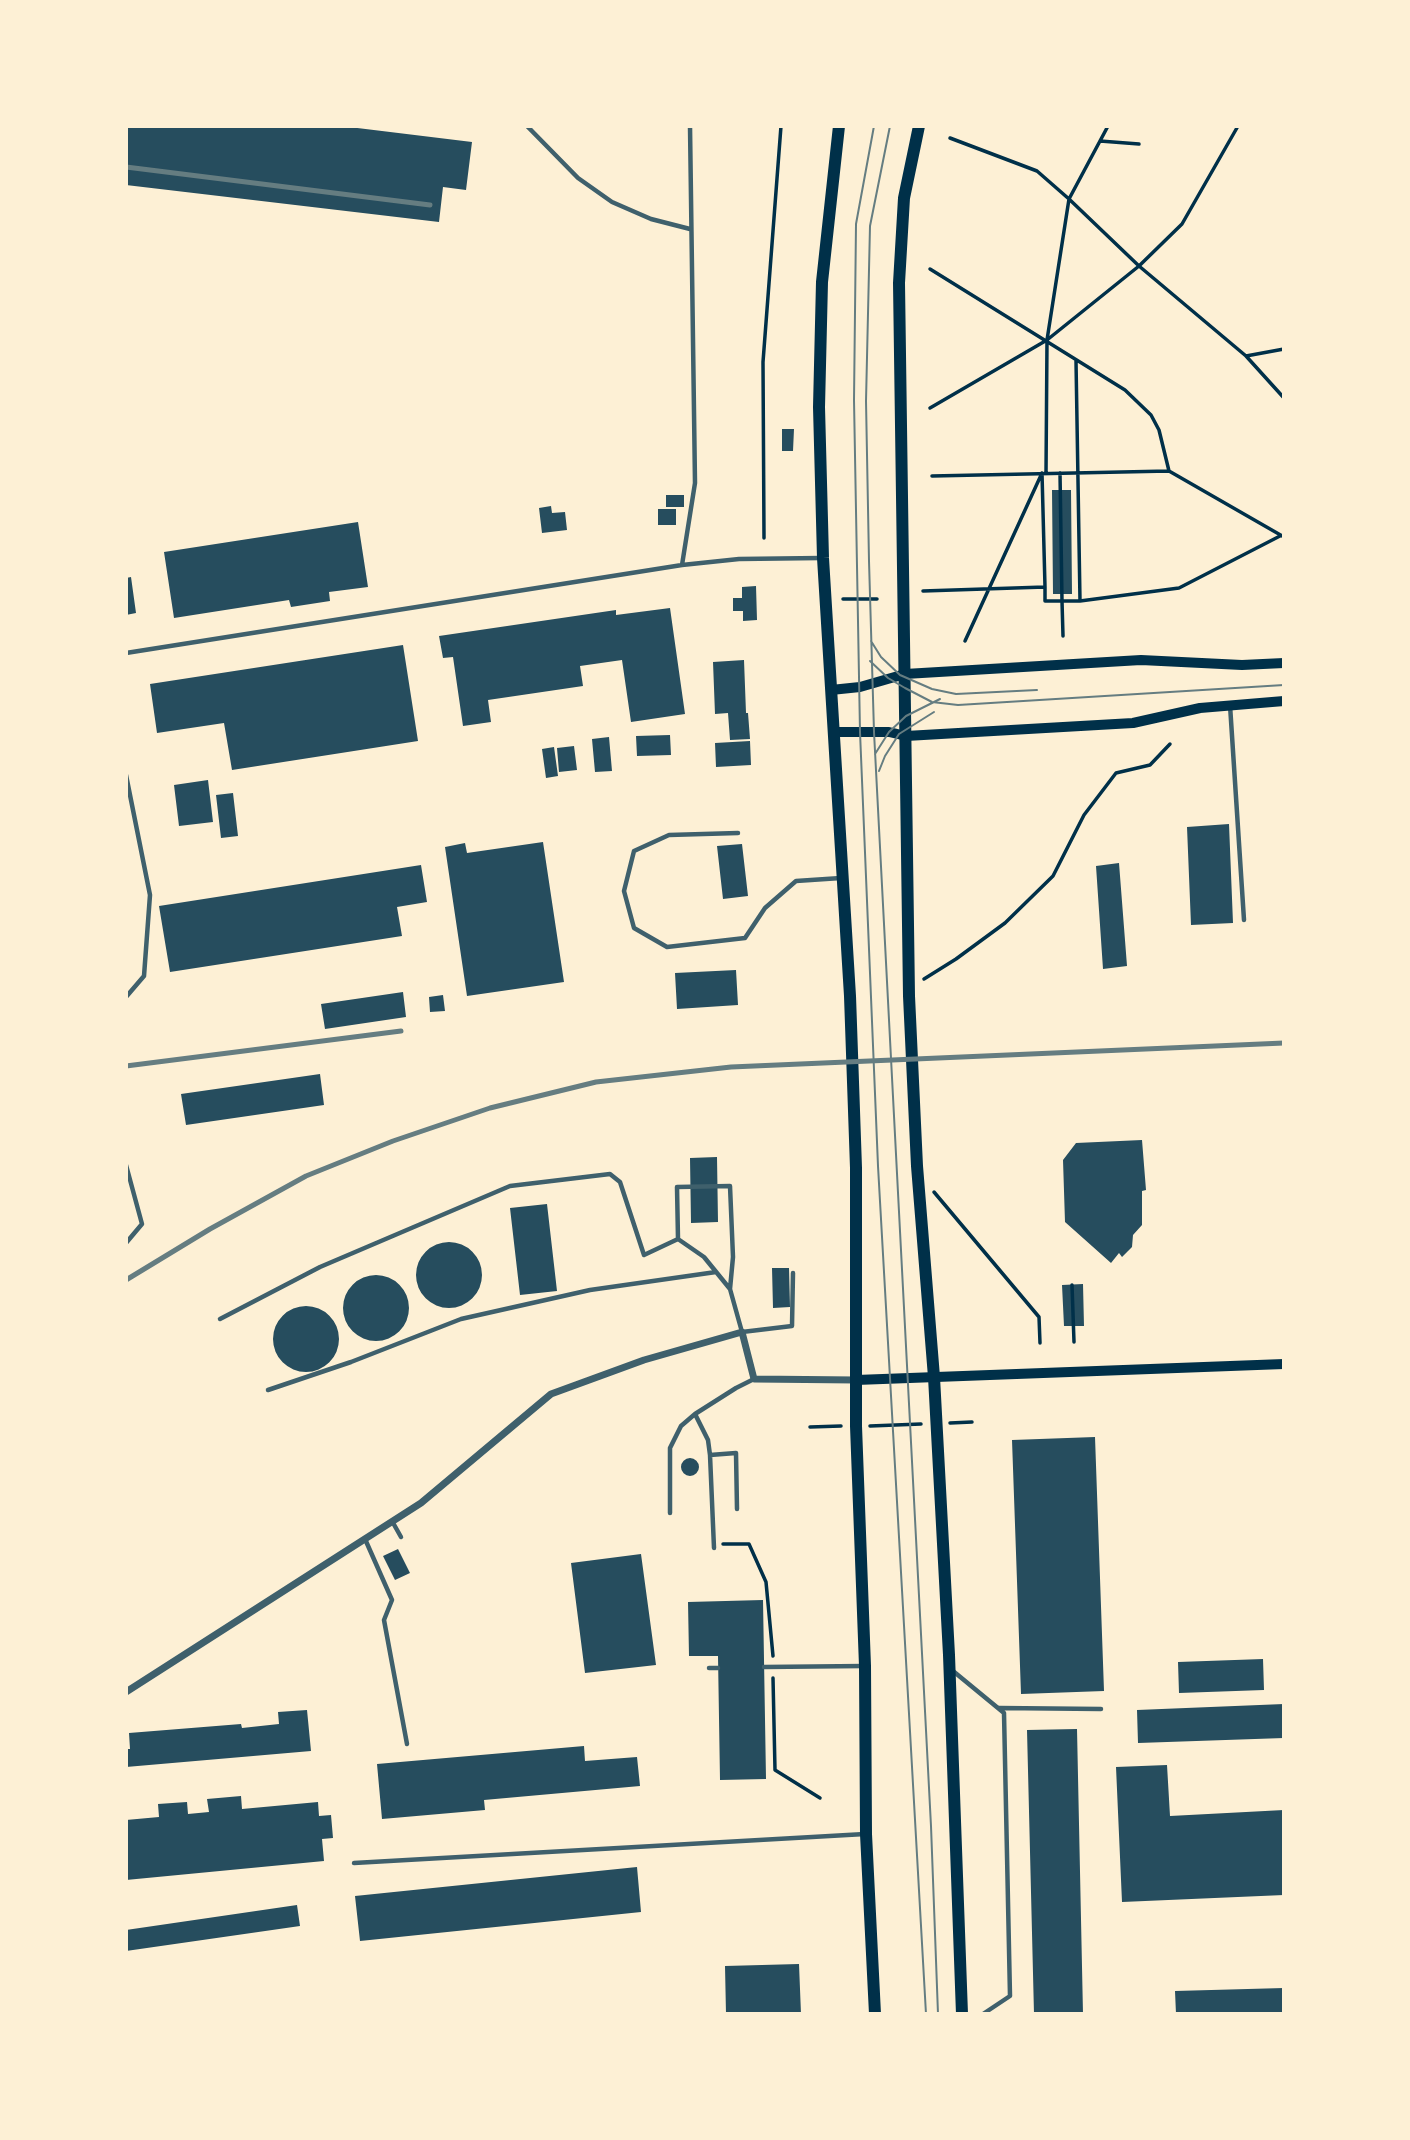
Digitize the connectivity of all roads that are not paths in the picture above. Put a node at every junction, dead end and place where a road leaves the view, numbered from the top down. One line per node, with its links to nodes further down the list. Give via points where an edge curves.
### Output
1 (528, 126): 5 (lane, via 578,178 612,202)
2 (690, 126): 5 (lane)
3 (839, 126): 6 (main road, via 822,282)
4 (919, 126): 10 (main road, via 904,198 899,283)
5 (690, 229): 7 (lane, via 695,483)
6 (823, 558): 7 (lane); 11 (main road)
7 (682, 565): 8 (lane)
8 (126, 653)
9 (1284, 663): 10 (main road, via 1141,660)
10 (905, 674): 11 (main road); 15 (main road)
11 (831, 690): 14 (main road)
12 (1284, 701): 13 (main road)
13 (1230, 704): 15 (main road, via 1133,723); 19 (lane)
14 (833, 733): 15 (main road); 18 (main road)
15 (906, 736): 30 (main road, via 909,996)
16 (126, 775): 20 (lane, via 150,895 144,976)
17 (738, 833): 18 (lane, via 669,835 634,850 624,891 634,928 667,947 745,938 765,908 796,881)
18 (843, 877): 32 (main road, via 856,1168)
19 (1244, 920)
20 (126, 997)
21 (126, 1165): 23 (lane, via 142,1224)
22 (678, 1238): 24 (lane); 26 (lane, via 677,1187 730,1186); 27 (lane, via 644,1255 620,1182 610,1174 510,1186 320,1267)
23 (126, 1243)
24 (716, 1272): 26 (lane); 33 (lane, via 590,1290 461,1319)
25 (793, 1273): 28 (lane, via 792,1326)
26 (730, 1289): 28 (lane)
27 (220, 1319)
28 (742, 1332): 31 (street); 38 (street, via 644,1360 551,1394 421,1503)
29 (1284, 1364): 30 (main road)
30 (934, 1377): 32 (main road); 46 (main road)
31 (754, 1379): 32 (street); 34 (lane)
32 (856, 1380): 42 (main road)
33 (268, 1390)
34 (695, 1414): 35 (lane); 37 (lane, via 681,1426 670,1448)
35 (710, 1455): 36 (lane, via 736,1453); 41 (lane)
36 (737, 1509)
37 (670, 1513)
38 (392, 1521): 39 (lane); 40 (street)
39 (401, 1537)
40 (365, 1539): 47 (street); 50 (lane, via 393,1601 384,1620)
41 (713, 1548)
42 (865, 1665): 43 (lane); 51 (main road)
43 (764, 1667)
44 (709, 1668): 45 (lane)
45 (718, 1668)
46 (950, 1668): 48 (lane); 54 (main road)
47 (126, 1692)
48 (998, 1708): 49 (lane); 55 (lane, via 1004,1713 1010,1996)
49 (1101, 1709)
50 (407, 1744)
51 (866, 1834): 52 (lane); 53 (main road)
52 (354, 1863)
53 (875, 2014)
54 (962, 2014)
55 (983, 2014)

